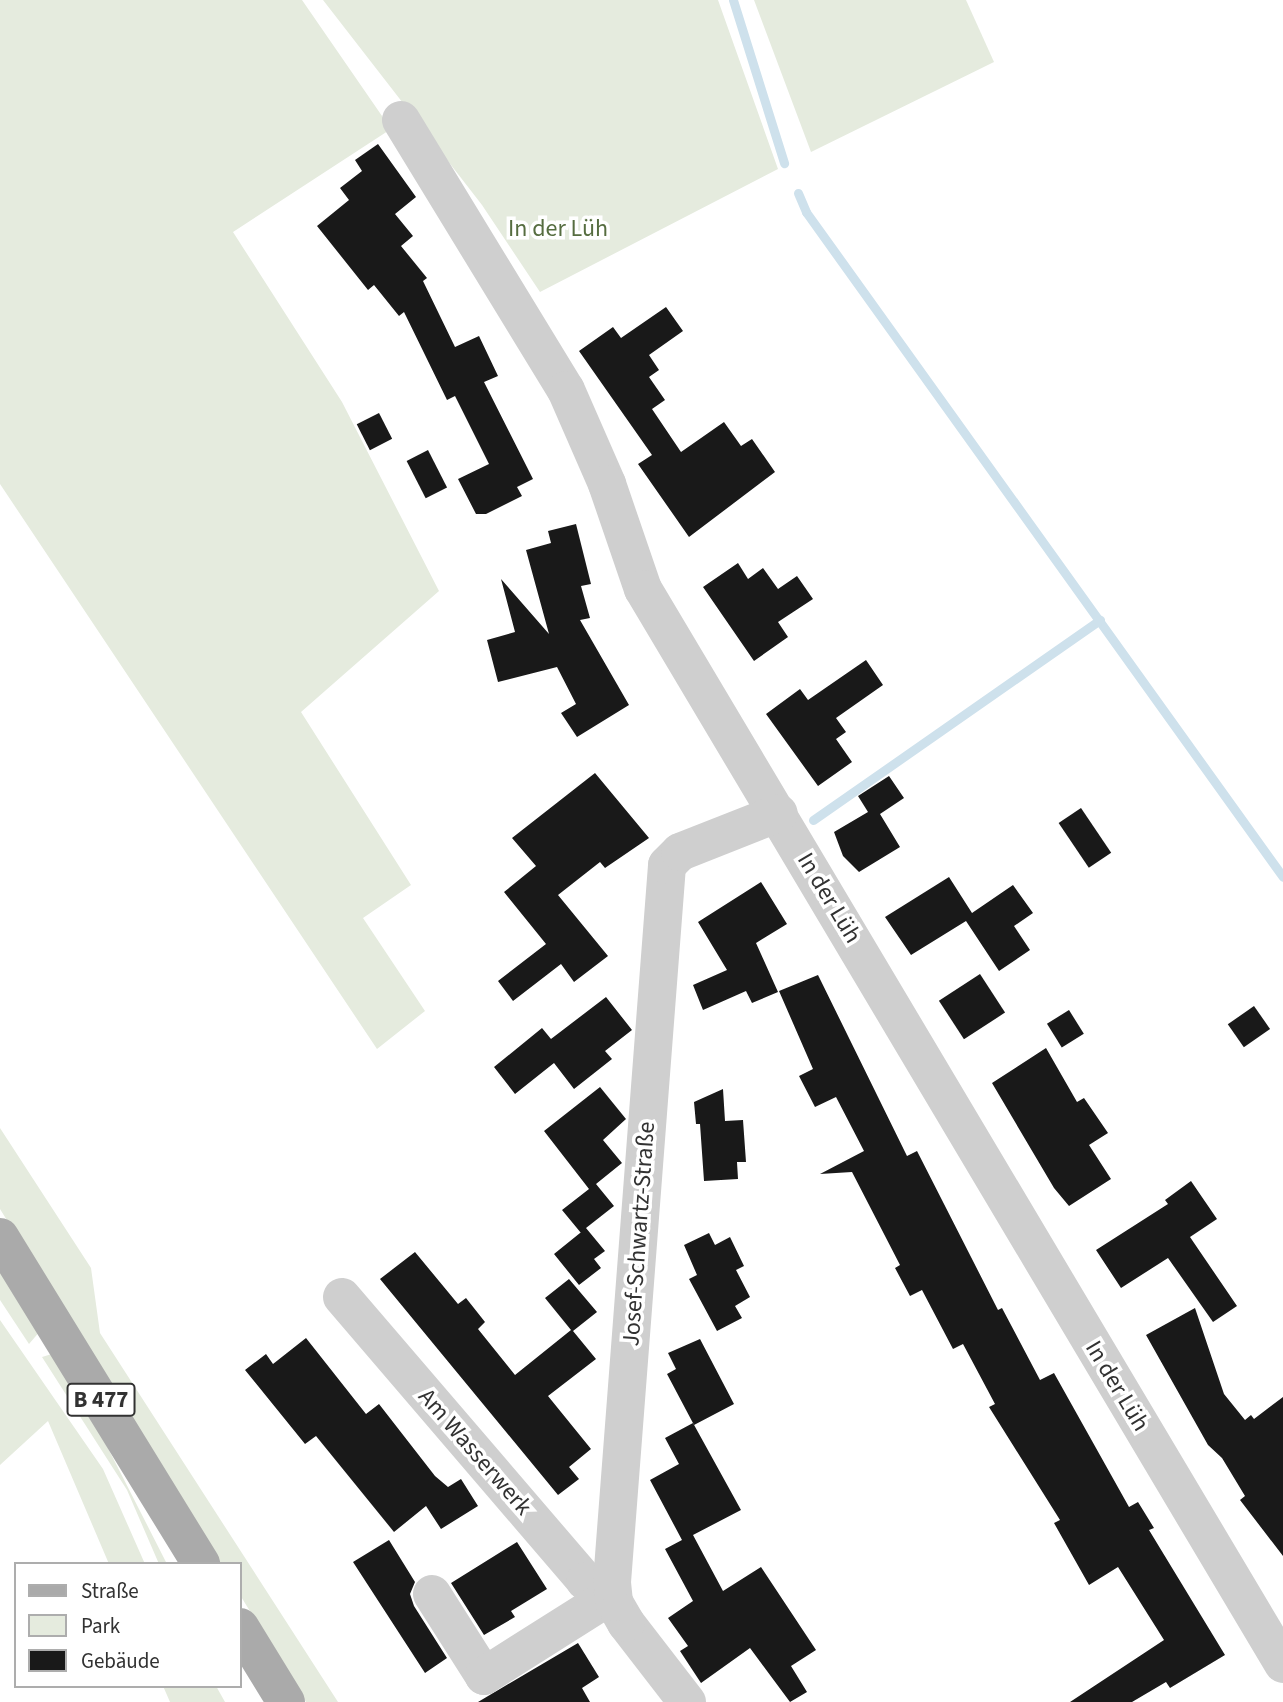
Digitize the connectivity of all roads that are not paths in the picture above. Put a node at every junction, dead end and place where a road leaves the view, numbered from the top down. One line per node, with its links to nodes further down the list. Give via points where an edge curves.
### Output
1 (401, 120): 2 (street, In der Lüh, via 566,390 607,484 643,589)
2 (779, 813): 7 (street, Josef-Schwartz-Straße, via 680,852 667,865); 9 (street, In der Lüh)
3 (0, 1237): 5 (main road, B 477)
4 (342, 1297): 7 (street, Am Wasserwerk, via 585,1581)
5 (200, 1562)
6 (432, 1594): 7 (street, via 484,1676)
7 (610, 1600): 11 (street)
8 (242, 1630): 10 (main road)
9 (1283, 1664)
10 (286, 1702)
11 (687, 1702)

